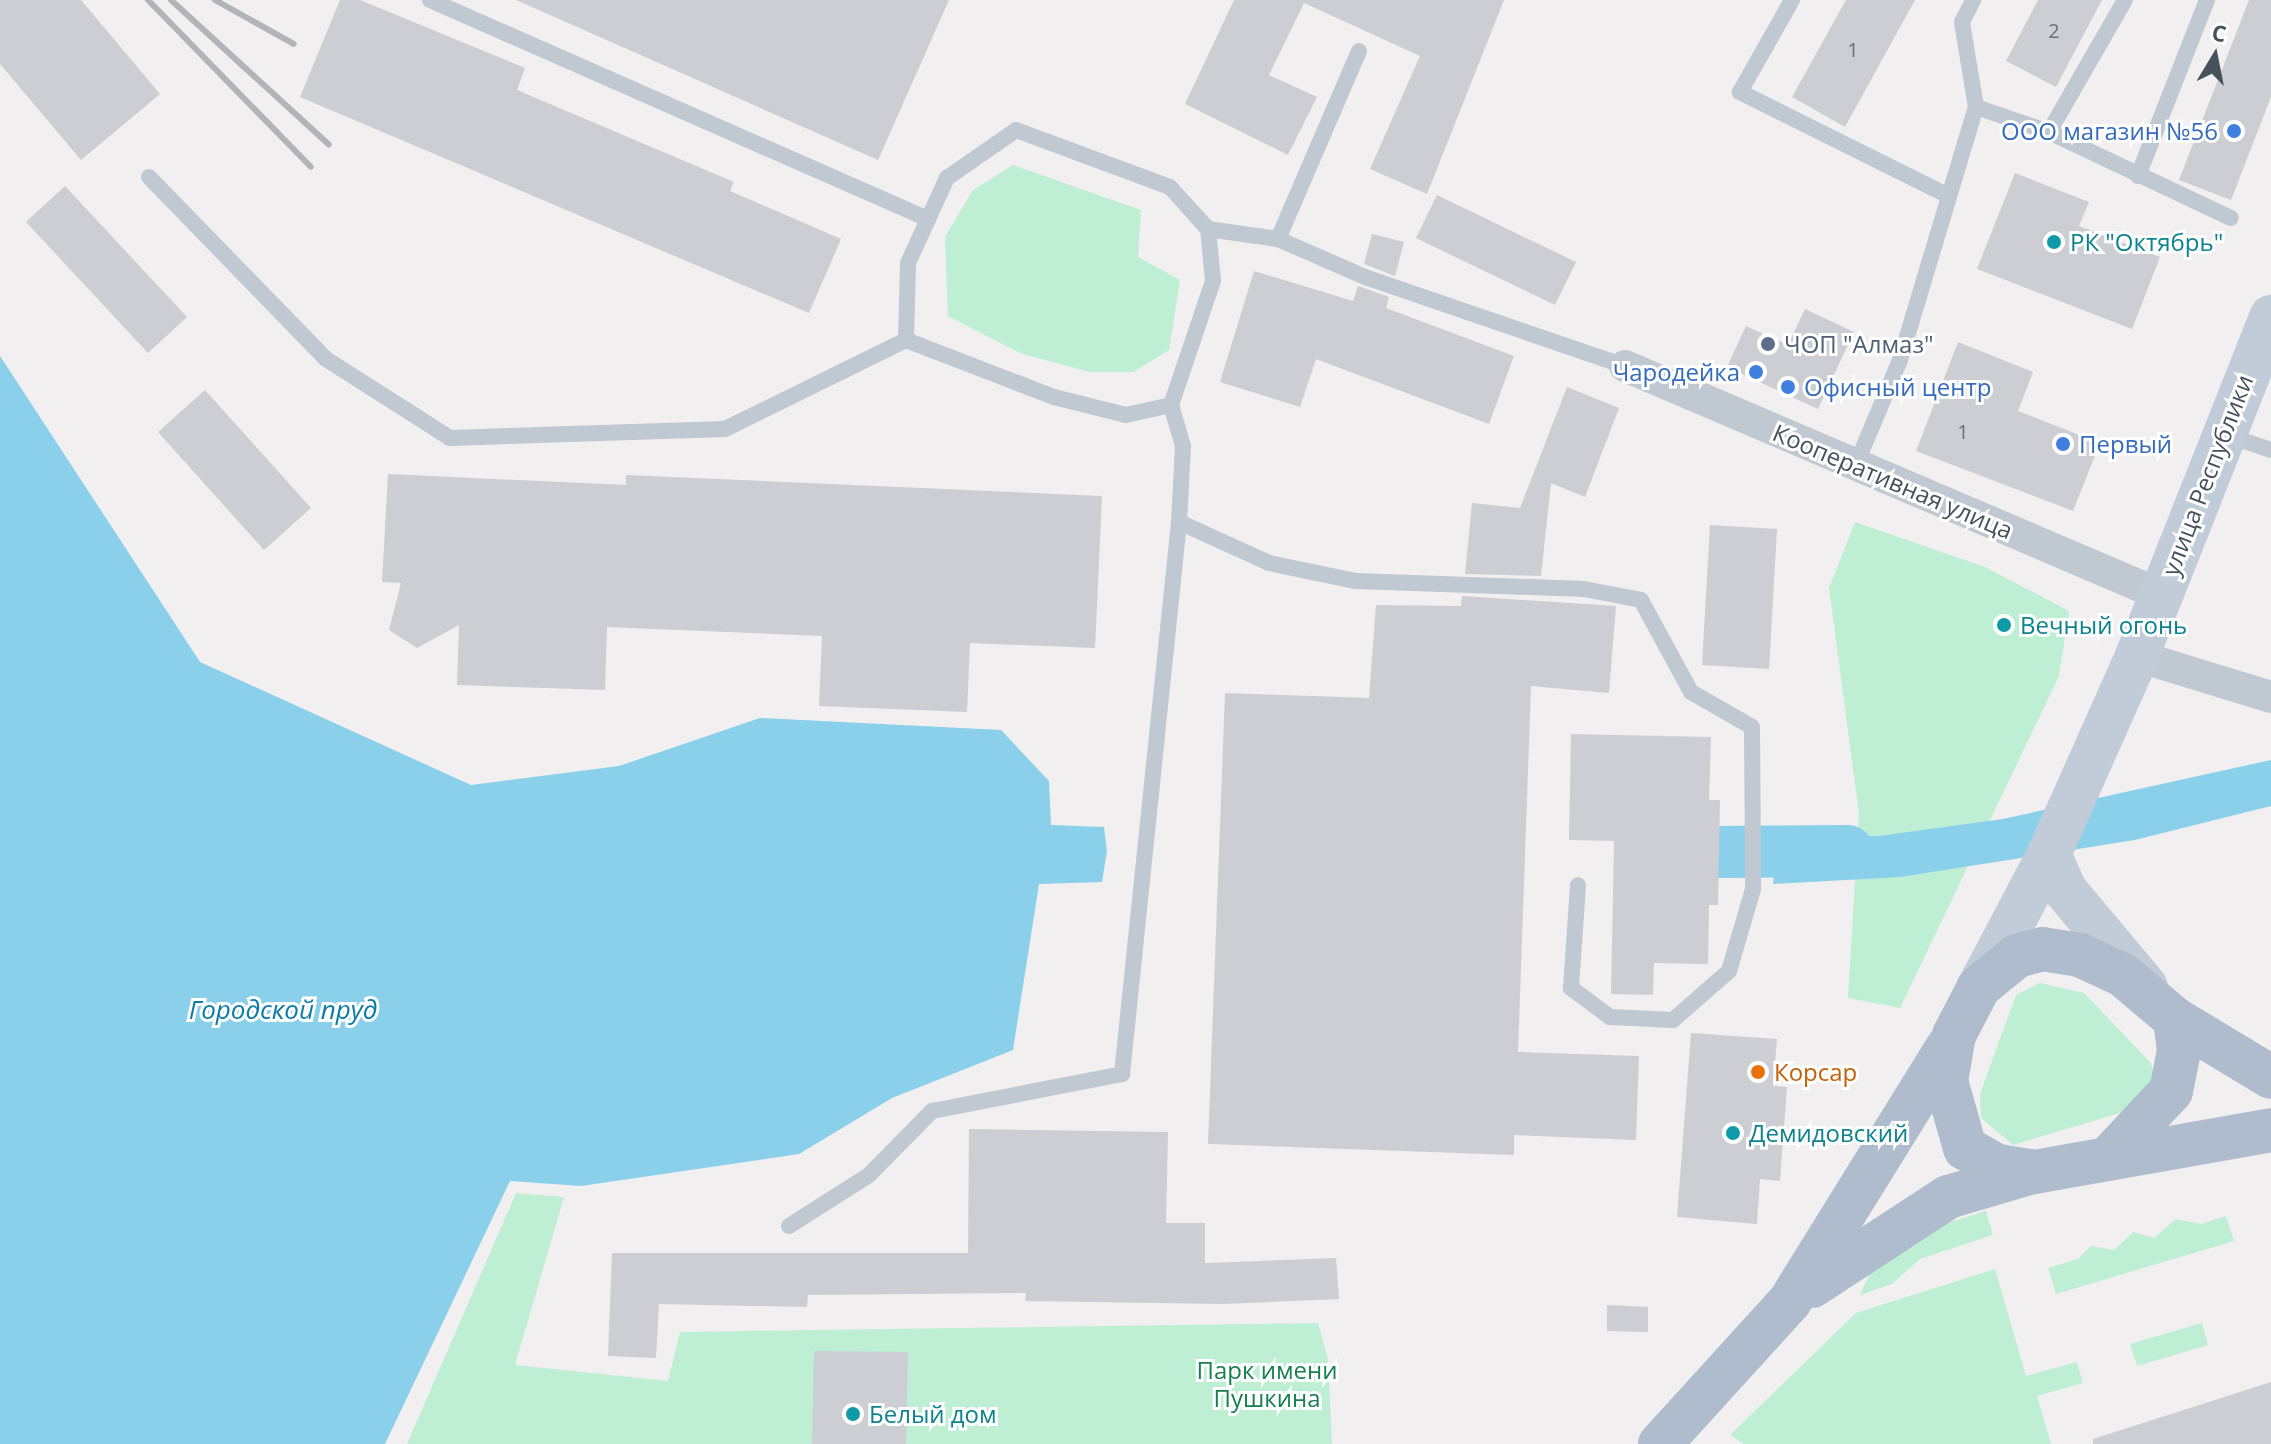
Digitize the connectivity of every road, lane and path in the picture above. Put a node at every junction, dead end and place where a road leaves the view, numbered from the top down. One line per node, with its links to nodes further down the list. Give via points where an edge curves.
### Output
1 (430, 0): 13 (lane)
2 (1792, 0): 11 (lane, via 1740,92)
3 (1973, 0): 7 (lane, via 1962,22)
4 (2125, 0): 8 (lane)
5 (2207, 0): 9 (lane)
6 (1359, 51): 15 (lane)
7 (1976, 107): 8 (lane); 11 (lane)
8 (2049, 132): 9 (lane)
9 (2138, 176): 12 (lane)
10 (149, 177): 17 (lane, via 326,359 450,438 725,429)
11 (1945, 194): 22 (lane, via 1900,360)
12 (2231, 218)
13 (928, 219): 14 (lane, via 947,178 1016,130 1170,187); 17 (lane, via 908,263)
14 (1208, 229): 15 (lane); 19 (lane, via 1213,281)
15 (1278, 239): 18 (lane, via 1365,277)
16 (2271, 317): 20 (main road, улица Республики)
17 (906, 340): 19 (lane, via 1126,415)
18 (1625, 366): 22 (street, Кооперативная улица)
19 (1171, 405): 23 (lane, via 1183,446)
20 (2222, 433): 21 (lane); 24 (main road, улица Республики)
21 (2271, 450)
22 (1855, 467): 24 (street, Кооперативная улица)
23 (1179, 522): 28 (lane, via 1269,563 1356,581 1584,589 1641,600 1691,692 1752,727 1757,814 1753,889 1729,971 1673,1020 1610,1017 1571,988); 36 (lane, via 1122,1074 932,1111 869,1175)
24 (2161, 595): 25 (main road, улица Республики)
25 (2137, 656): 26 (street); 27 (main road, улица Республики)
26 (2271, 697)
27 (2049, 854): 29 (main road, улица Республики); 30 (main road, via 2072,900)
28 (1578, 885)
29 (1979, 987): 30 (main road, via 2017,956 2043,949 2080,955); 31 (main road)
30 (2167, 1010): 32 (main road); 34 (main road, via 2179,1051 2171,1091)
31 (1954, 1035): 35 (main road, via 1946,1081 1965,1148 1998,1166); 37 (main road)
32 (2271, 1077)
33 (2271, 1130): 34 (main road)
34 (2113, 1153): 35 (main road)
35 (2034, 1172): 37 (main road, via 1948,1197)
36 (789, 1226)
37 (1790, 1301): 38 (main road)
38 (1670, 1441)

